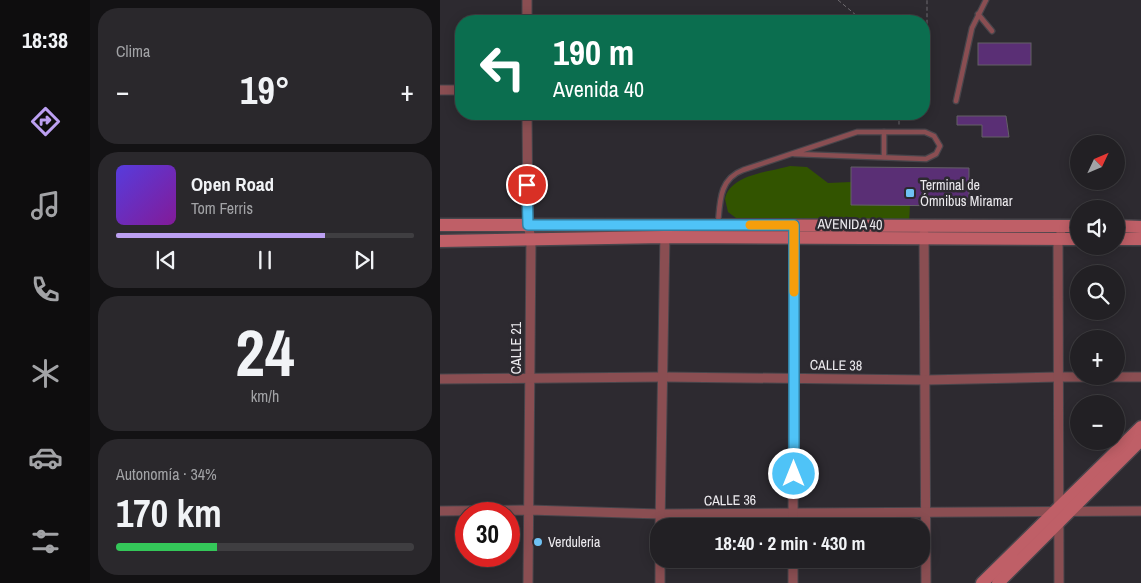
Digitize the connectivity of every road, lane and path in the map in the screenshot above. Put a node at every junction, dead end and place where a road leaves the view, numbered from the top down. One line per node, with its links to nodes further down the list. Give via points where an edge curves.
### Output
1 (527, 0): 6 (street)
2 (838, 0): 7 (path)
3 (927, 0): 8 (path)
4 (986, 0): 5 (lane)
5 (978, 14): 9 (lane); 12 (lane)
6 (527, 15)
7 (856, 15)
8 (927, 15)
9 (992, 31)
10 (440, 90): 11 (street)
11 (455, 90)
12 (956, 101)
13 (527, 120): 18 (street, CALLE 21)
14 (884, 132): 15 (lane, via 857,132); 16 (lane); 16 (lane, via 929,133 939,140 940,146 936,154 926,159)
15 (794, 154): 16 (lane); 25 (lane, via 731,176 723,189)
16 (884, 157)
17 (440, 225): 18 (main road, AVENIDA 40)
18 (528, 225): 24 (main road, AVENIDA 40); 29 (street, CALLE 21)
19 (924, 226): 20 (main road, AVENIDA 40); 26 (main road, AVENIDA 40); 32 (street)
20 (1070, 226)
21 (1125, 226): 22 (main road)
22 (1141, 227)
23 (1070, 228): 27 (street)
24 (665, 231): 25 (main road, AVENIDA 40); 29 (main road, AVENIDA 40); 34 (street)
25 (717, 231): 26 (main road, AVENIDA 40)
26 (794, 232): 32 (main road, AVENIDA 40); 37 (street)
27 (1058, 238): 28 (main road, AVENIDA 40); 32 (main road, AVENIDA 40); 35 (street)
28 (1070, 238)
29 (531, 239): 33 (main road, AVENIDA 40); 39 (street, CALLE 21)
30 (1125, 239): 31 (main road)
31 (1141, 239)
32 (924, 240): 40 (street)
33 (440, 241)
34 (664, 377): 37 (street, CALLE 38); 39 (street, CALLE 38); 49 (street)
35 (1058, 377): 36 (street, CALLE 38); 40 (street, CALLE 38); 46 (street)
36 (1141, 377)
37 (794, 378): 40 (street, CALLE 38); 47 (street)
38 (440, 379): 39 (street, CALLE 38)
39 (530, 379): 43 (street, CALLE 21)
40 (926, 380): 48 (street)
41 (1141, 427): 46 (main road)
42 (1141, 440): 46 (main road)
43 (529, 510): 44 (street, CALLE 36); 49 (street, CALLE 36); 54 (street, CALLE 21)
44 (440, 511)
45 (1141, 511): 46 (street, CALLE 36)
46 (1060, 512): 48 (street, CALLE 36); 58 (main road); 59 (main road); 60 (street)
47 (794, 513): 48 (street, CALLE 36); 49 (street, CALLE 36); 51 (street)
48 (927, 513): 57 (street)
49 (660, 514): 50 (street)
50 (660, 518)
51 (794, 518)
52 (660, 568): 55 (street)
53 (793, 568): 56 (street)
54 (528, 583)
55 (660, 583)
56 (793, 583)
57 (926, 583)
58 (982, 583)
59 (998, 583)
60 (1059, 583)

